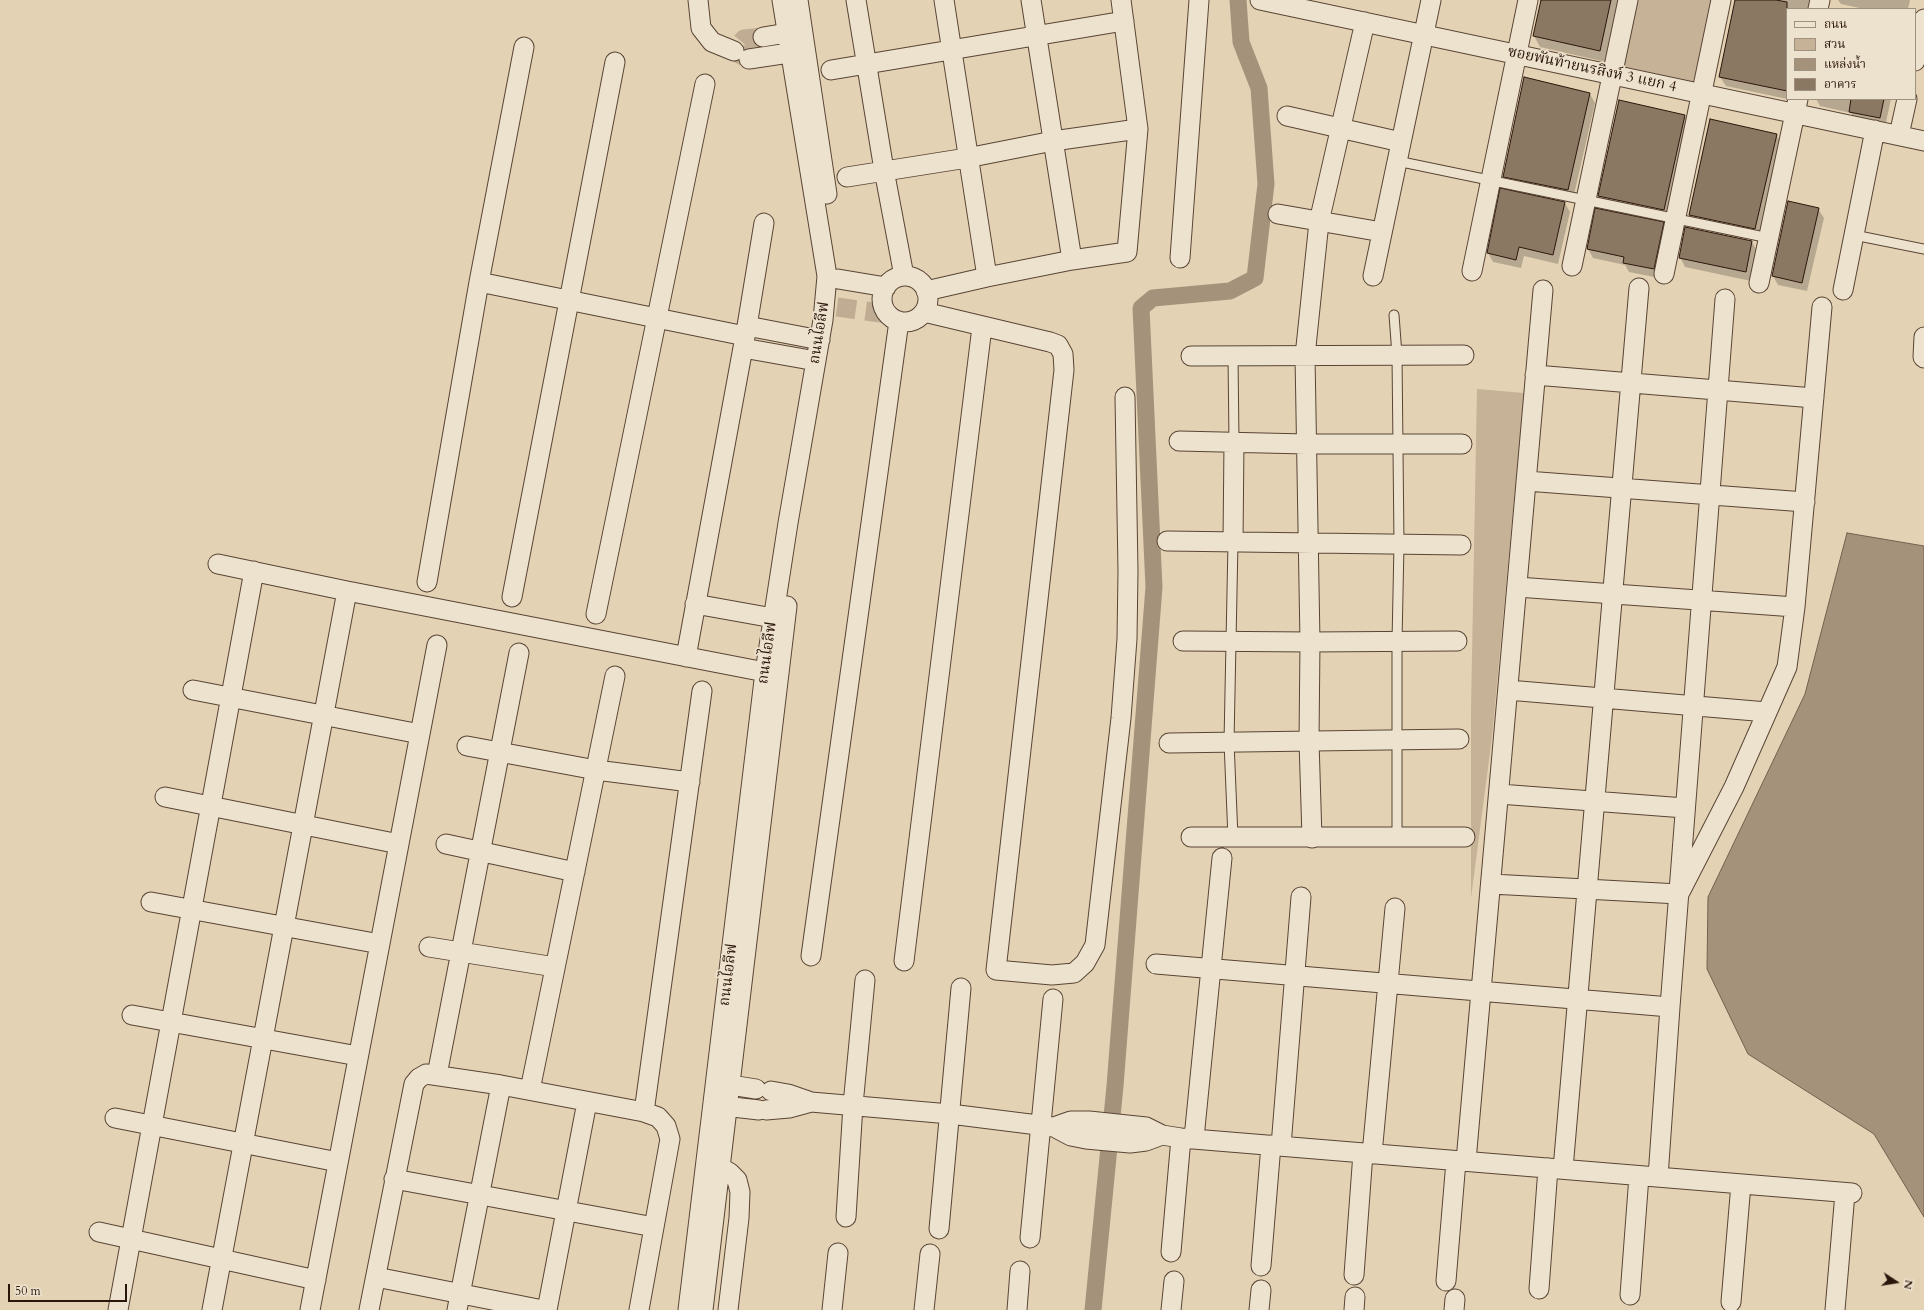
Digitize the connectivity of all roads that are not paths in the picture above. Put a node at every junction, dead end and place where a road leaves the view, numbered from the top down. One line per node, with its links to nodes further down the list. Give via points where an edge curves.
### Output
1 (698, 0): 25 (street, via 701,28 712,42 742,55)
2 (782, 0): 18 (street, ถนนไอลีฟ)
3 (798, 0): 65 (street, ถนนไอลีฟ)
4 (856, 0): 28 (street)
5 (944, 0): 23 (street)
6 (1031, 0): 20 (street)
7 (1121, 0): 16 (street)
8 (1199, 0): 57 (street)
9 (1260, 0): 14 (street, ซอยพันท้ายนรสิงห์ 3 แยก 4)
10 (1431, 0): 19 (street)
11 (1528, 0): 26 (street)
12 (1628, 0): 30 (street)
13 (1722, 0): 32 (street)
14 (1332, 7): 17 (street, ซอยพันท้ายนรสิงห์ 3 แยก 4)
15 (1924, 19): 24 (street)
16 (1124, 21): 20 (street); 37 (street)
17 (1365, 22): 19 (street, ซอยพันท้ายนรสิงห์ 3 แยก 4); 36 (street)
18 (787, 33): 21 (street); 25 (street, ถนนไอลีฟ)
19 (1423, 34): 26 (street, ซอยพันท้ายนรสิงห์ 3 แยก 4); 42 (street)
20 (1036, 36): 23 (street); 40 (street)
21 (763, 37)
22 (524, 47): 66 (street)
23 (952, 51): 28 (street); 43 (street)
24 (1919, 52)
25 (789, 53): 83 (street, ถนนไอลีฟ, via 827,276)
26 (1517, 54): 30 (street, ซอยพันท้ายนรสิงห์ 3 แยก 4); 47 (street)
27 (615, 62): 74 (street)
28 (866, 64): 29 (street); 45 (street)
29 (831, 70)
30 (1612, 74): 32 (street, ซอยพันท้ายนรสิงห์ 3 แยก 4); 48 (street)
31 (704, 84): 78 (street)
32 (1703, 94): 34 (street, ซอยพันท้ายนรสิงห์ 3 แยก 4); 50 (street)
33 (1907, 100): 39 (street)
34 (1797, 106): 38 (street, ซอยพันท้ายนรสิงห์ 3 แยก 4); 55 (street)
35 (1287, 116): 36 (street)
36 (1341, 128): 42 (street); 51 (street)
37 (1138, 129): 40 (street); 58 (street, via 1127,252)
38 (1875, 130): 39 (street, ซอยพันท้ายนรสิงห์ 3 แยก 4); 54 (street)
39 (1899, 136): 41 (street, ซอยพันท้ายนรสิงห์ 3 แยก 4)
40 (1053, 141): 43 (street); 58 (street)
41 (1924, 141)
42 (1401, 142): 44 (street)
43 (967, 158): 45 (street); 64 (street)
44 (1397, 161): 47 (lane); 53 (street)
45 (884, 170): 46 (street); 62 (street)
46 (847, 177)
47 (1491, 180): 48 (lane); 60 (street)
48 (1586, 201): 50 (lane); 59 (street)
49 (1278, 214): 51 (street)
50 (1676, 220): 55 (lane); 61 (street)
51 (1320, 222): 53 (street); 88 (street)
52 (764, 223): 81 (street)
53 (1382, 232): 63 (street)
54 (1854, 235): 56 (lane); 71 (street)
55 (1768, 238): 67 (street)
56 (1924, 249)
57 (1180, 258)
58 (1072, 260): 64 (street)
59 (1572, 266)
60 (1472, 271)
61 (1664, 274)
62 (904, 276): 68 (street); 72 (street, via 918,280)
63 (1373, 276)
64 (987, 277): 72 (street)
65 (838, 279): 68 (street); 195 (street, ถนนไอลีฟ, via 837,307 788,597 780,674)
66 (479, 282): 74 (street); 112 (street)
67 (1759, 283)
68 (886, 287): 79 (street, via 883,293 884,307 892,318)
69 (1640, 288): 92 (street)
70 (1543, 290): 91 (street)
71 (1842, 290)
72 (926, 291): 76 (street, via 927,305)
73 (1725, 299): 93 (street)
74 (568, 300): 78 (street); 116 (street)
75 (1822, 307): 95 (street)
76 (924, 312): 79 (street, via 913,321); 80 (street)
77 (1394, 315): 84 (lane)
78 (658, 318): 81 (street); 120 (street)
79 (899, 321): 177 (street)
80 (982, 327): 94 (street, via 1058,345 1063,354 1064,370 996,970 1052,975 1074,973 1085,963 1095,945 1128,639); 178 (street)
81 (745, 337): 83 (street); 90 (street); 118 (street)
82 (1924, 337): 89 (street)
83 (820, 340): 90 (street, ถนนไอลีฟ)
84 (1397, 355): 85 (street); 88 (street); 99 (lane)
85 (1464, 355)
86 (1191, 356): 87 (street)
87 (1233, 356): 88 (street); 97 (lane)
88 (1305, 356): 98 (street)
89 (1924, 358)
90 (816, 362): 121 (street, ถนนไอลีฟ)
91 (1536, 375): 92 (street); 101 (street)
92 (1631, 383): 93 (street); 102 (street)
93 (1718, 390): 95 (street); 103 (street)
94 (1124, 397)
95 (1814, 398): 104 (street)
96 (1179, 441): 97 (street)
97 (1234, 442): 98 (street); 106 (street)
98 (1306, 444): 99 (street); 107 (street)
99 (1398, 444): 100 (street); 108 (lane)
100 (1462, 444)
101 (1526, 481): 102 (street); 113 (street)
102 (1622, 488): 103 (street); 115 (street)
103 (1710, 494): 104 (street); 117 (street)
104 (1805, 502): 119 (street)
105 (1167, 541): 106 (street)
106 (1233, 542): 107 (street); 124 (lane)
107 (1308, 543): 108 (street); 125 (street)
108 (1399, 544): 109 (street); 126 (lane)
109 (1461, 544)
110 (218, 564): 111 (street)
111 (254, 571): 114 (street); 135 (street)
112 (427, 582)
113 (1517, 587): 115 (street); 134 (street)
114 (347, 591): 129 (street); 139 (street)
115 (1613, 594): 117 (street); 136 (street)
116 (512, 597)
117 (1702, 600): 119 (street); 137 (street)
118 (696, 604): 121 (street); 129 (street)
119 (1795, 607): 138 (street, via 1787,666)
120 (596, 614)
121 (773, 618): 130 (street, ถนนไอลีฟ)
122 (1183, 641): 124 (street)
123 (1457, 641): 126 (street)
124 (1231, 642): 125 (street); 144 (lane)
125 (1310, 642): 126 (street); 143 (street)
126 (1397, 642): 142 (lane)
127 (437, 645): 140 (street)
128 (519, 653): 147 (street)
129 (686, 657): 130 (street)
130 (765, 672): 195 (street, ถนนไอลีฟ)
131 (616, 676): 148 (street)
132 (193, 690): 135 (street)
133 (702, 690): 149 (street)
134 (1508, 690): 136 (street); 150 (street)
135 (231, 697): 139 (street); 153 (street)
136 (1604, 698): 137 (street); 152 (street)
137 (1693, 706): 138 (street); 154 (street)
138 (1767, 712): 168 (street, via 1734,787)
139 (324, 715): 140 (street); 155 (street)
140 (420, 734): 161 (street)
141 (1459, 739): 142 (street)
142 (1396, 740): 143 (street); 157 (lane)
143 (1309, 741): 144 (street); 160 (street)
144 (1229, 742): 145 (street); 159 (lane)
145 (1169, 743)
146 (467, 746): 147 (street)
147 (500, 752): 148 (street); 163 (street)
148 (596, 770): 149 (street); 165 (street)
149 (690, 782): 202 (street)
150 (1499, 794): 152 (street); 166 (street)
151 (166, 797): 153 (street)
152 (1595, 801): 154 (street); 167 (street)
153 (211, 806): 155 (street); 172 (street)
154 (1685, 808): 168 (street)
155 (303, 824): 161 (street); 173 (street)
156 (1191, 837): 159 (street)
157 (1397, 837): 158 (street); 160 (street)
158 (1465, 837)
159 (1233, 838): 160 (street)
160 (1312, 838)
161 (399, 844): 174 (street)
162 (446, 844): 163 (street)
163 (480, 851): 165 (street); 176 (street)
164 (1222, 858): 181 (street)
165 (575, 872): 180 (street)
166 (1491, 884): 167 (street); 186 (street)
167 (1587, 889): 168 (street); 188 (street)
168 (1678, 894): 189 (street)
169 (1301, 897): 182 (street)
170 (150, 902): 172 (street)
171 (1395, 908): 184 (street)
172 (192, 910): 173 (street); 191 (street)
173 (284, 926): 174 (street); 192 (street)
174 (380, 944): 193 (street)
175 (429, 947): 176 (street)
176 (461, 951): 180 (street); 194 (street)
177 (811, 956)
178 (904, 961)
179 (1156, 964): 181 (street)
180 (555, 967): 197 (street)
181 (1211, 968): 182 (street); 207 (street)
182 (1295, 976): 184 (street); 209 (street)
183 (865, 980): 200 (street)
184 (1388, 983): 186 (street); 210 (street)
185 (961, 988): 203 (street)
186 (1481, 992): 188 (street); 211 (street)
187 (1053, 999): 206 (street)
188 (1578, 1000): 189 (street); 214 (street)
189 (1670, 1007): 216 (street)
190 (132, 1015): 191 (street)
191 (171, 1022): 192 (street); 205 (street)
192 (263, 1039): 193 (street); 208 (street)
193 (358, 1056): 212 (street)
194 (437, 1075): 196 (street); 217 (street, via 426,1074 414,1084)
195 (722, 1084): 199 (street, via 788,1094); 201 (street, ถนนไอลีฟ)
196 (501, 1085): 197 (street); 219 (street)
197 (530, 1090): 198 (street)
198 (587, 1102): 202 (street); 220 (street)
199 (811, 1102): 200 (street); 201 (street, via 789,1108 763,1110)
200 (853, 1104): 203 (street); 221 (street)
201 (720, 1105): 213 (street, ถนนไอลีฟ); 250 (street, ถนนไอลีฟ)
202 (644, 1112): 222 (street, via 658,1117 666,1126 670,1139)
203 (950, 1114): 206 (street); 223 (street)
204 (115, 1118): 205 (street)
205 (152, 1126): 208 (street); 226 (street)
206 (1047, 1126): 207 (street, via 1072,1122 1087,1130 1131,1134 1146,1127 1162,1135); 225 (street)
207 (1188, 1138): 209 (street); 228 (street)
208 (243, 1143): 212 (street); 230 (street)
209 (1276, 1146): 210 (street); 231 (street)
210 (1368, 1153): 211 (street); 233 (street)
211 (1461, 1161): 214 (street); 237 (street)
212 (338, 1162): 235 (street)
213 (720, 1166): 251 (street, ถนนไอลีฟ); 252 (street, via 737,1180 740,1192)
214 (1555, 1169): 215 (street); 238 (street)
215 (1639, 1176): 216 (street); 240 (street)
216 (1658, 1177): 218 (street)
217 (394, 1179): 219 (street); 234 (street)
218 (1741, 1184): 242 (street); 258 (street, via 1848,1193)
219 (479, 1195): 220 (street); 241 (street)
220 (566, 1212): 222 (street); 248 (street)
221 (846, 1217)
222 (654, 1227): 249 (street)
223 (939, 1229)
224 (99, 1232): 226 (street)
225 (1030, 1238)
226 (131, 1239): 230 (street); 243 (street)
227 (838, 1252): 253 (street)
228 (1171, 1252)
229 (930, 1254): 254 (street)
230 (222, 1259): 235 (street); 244 (street)
231 (1261, 1266)
232 (1020, 1271): 255 (street)
233 (1354, 1275)
234 (376, 1277): 241 (street); 246 (street)
235 (316, 1280): 245 (street)
236 (1174, 1281): 256 (street)
237 (1446, 1281)
238 (1539, 1289)
239 (1261, 1290): 257 (street)
240 (1630, 1295)
241 (458, 1302): 247 (street)
242 (1732, 1302)
243 (118, 1310)
244 (212, 1310)
245 (310, 1310)
246 (369, 1310)
247 (543, 1310)
248 (547, 1310)
249 (639, 1310)
250 (688, 1310)
251 (703, 1310)
252 (728, 1310)
253 (832, 1310)
254 (924, 1310)
255 (1017, 1310)
256 (1172, 1310)
257 (1259, 1310)
258 (1835, 1310)

